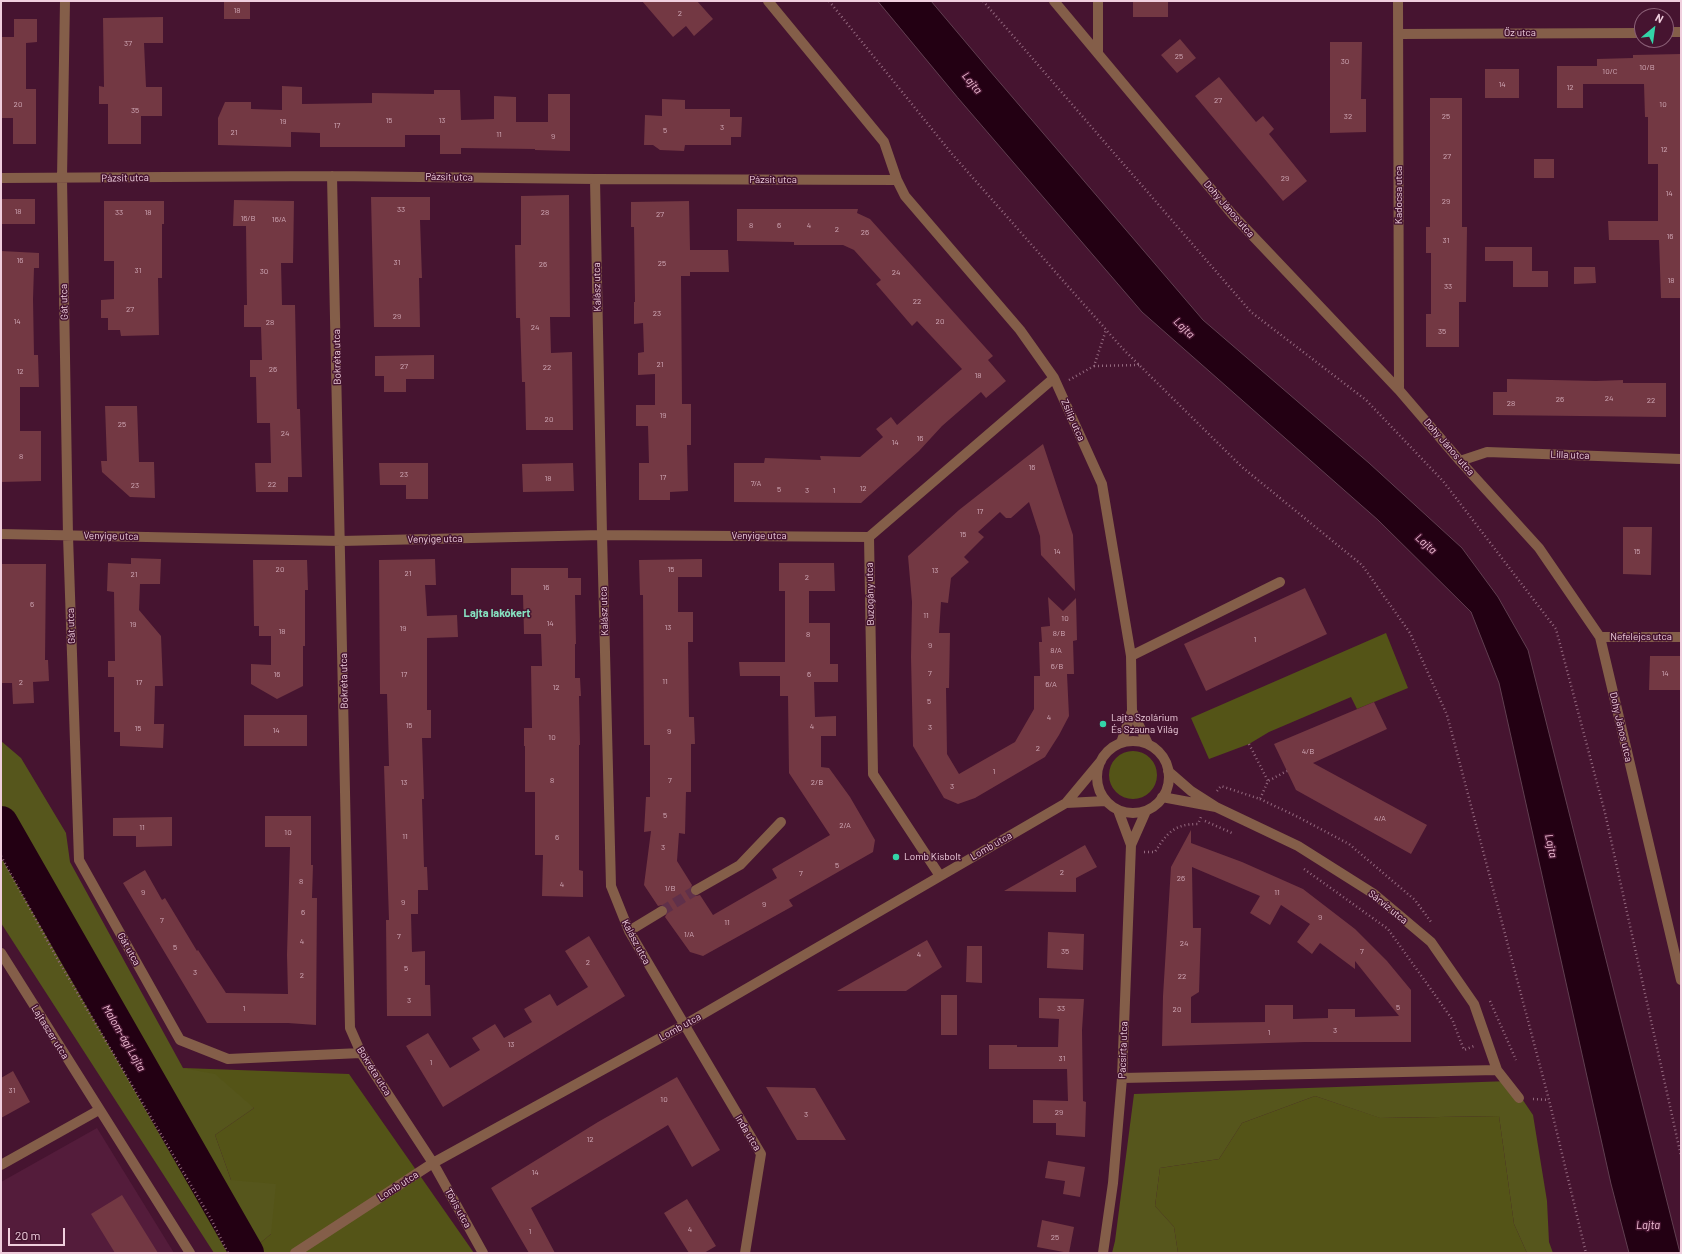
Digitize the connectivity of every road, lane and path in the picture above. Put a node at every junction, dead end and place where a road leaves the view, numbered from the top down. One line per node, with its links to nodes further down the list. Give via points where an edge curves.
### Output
1 (65, 1): 12 (street, Gát utca)
2 (768, 1): 14 (street, Zsilip utca, via 884,142)
3 (983, 1): 64 (path, via 1251,312 1366,400 1444,481 1556,629 1605,813)
4 (1054, 1): 9 (street, Dohy János utca)
5 (1098, 1): 9 (street)
6 (1398, 1): 8 (street, Kadocsa utca)
7 (1634, 33): 8 (street, Őz utca)
8 (1398, 34): 19 (street, Kadocsa utca)
9 (1098, 53): 19 (street, Dohy János utca, via 1232,214)
10 (332, 176): 12 (street, Pázsit utca); 13 (street, Pázsit utca); 26 (street, Bokréta utca)
11 (1, 178): 12 (street, Pázsit utca)
12 (62, 178): 24 (street, Gát utca)
13 (595, 179): 14 (street, Pázsit utca); 23 (street, Kalász utca)
14 (897, 180): 18 (street, Zsilip utca, via 905,196 1020,330)
15 (1106, 330): 17 (path)
16 (1139, 365): 17 (path)
17 (1094, 366): 18 (path)
18 (1056, 382): 25 (street); 30 (street, Zsilip utca, via 1102,484)
19 (1399, 390): 21 (street, Dohy János utca)
20 (1681, 459): 21 (street, Lilla utca, via 1487,452)
21 (1460, 461): 28 (street, Dohy János utca, via 1539,548)
22 (1, 534): 24 (street, Venyige utca)
23 (602, 535): 25 (street, Venyige utca); 26 (street, Venyige utca); 54 (street, Kalász utca, via 611,886)
24 (68, 536): 26 (street, Venyige utca); 59 (street, Gát utca, via 79,860 180,1040 228,1059)
25 (869, 536): 51 (street, Buzogány utca, via 873,774)
26 (341, 541): 59 (street, Bokréta utca, via 350,1028)
27 (1280, 582): 30 (street)
28 (1600, 637): 29 (street, Nefelejcs utca); 56 (street, Dohy János utca)
29 (1681, 637)
30 (1131, 656): 31 (street, Zsilip utca)
31 (1132, 711): 32 (street); 33 (street)
32 (1121, 743): 33 (street, via 1134,741); 35 (street, via 1109,750)
33 (1148, 744): 36 (street, via 1159,752 1167,764)
34 (1250, 744): 38 (path)
35 (1101, 761): 40 (street, via 1097,774 1099,788); 41 (street)
36 (1168, 771): 39 (street, via 1168,785); 42 (street)
37 (1287, 771): 38 (path)
38 (1268, 781): 42 (path, via 1260,799 1221,786)
39 (1162, 797): 42 (street); 44 (street, via 1158,803)
40 (1106, 801): 41 (street); 43 (street)
41 (1066, 803): 51 (street, Lomb utca)
42 (1210, 805): 45 (path); 58 (street, Sárvíz utca, via 1298,846 1374,894 1431,942 1474,1004)
43 (1118, 810): 44 (street, via 1133,813); 48 (street)
44 (1146, 810): 48 (street)
45 (1200, 819): 47 (path); 48 (path, via 1198,824 1185,824 1166,834 1155,852)
46 (781, 822): 52 (street, via 740,865)
47 (1236, 834)
48 (1130, 849): 61 (street, Pacsirta utca)
49 (1, 856): 68 (path, via 58,960 207,1212)
50 (1298, 865): 58 (path, via 1388,929 1452,1019 1464,1050)
51 (940, 876): 57 (street, Lomb utca)
52 (696, 890)
53 (662, 912): 54 (street)
54 (629, 931): 57 (street, Kalász utca)
55 (1, 953): 63 (street, Lajtaszer utca)
56 (1681, 980)
57 (684, 1025): 65 (street, Lomb utca); 71 (street, Inda utca, via 761,1154)
58 (1487, 1040): 60 (street, Sárvíz utca)
59 (361, 1053): 65 (street, Bokréta utca)
60 (1497, 1070): 61 (street); 62 (street, Sárvíz utca)
61 (1122, 1078): 72 (street, Pacsirta utca, via 1113,1183)
62 (1519, 1098)
63 (100, 1110): 66 (street); 67 (street, Lajtaszer utca)
64 (1681, 1156)
65 (433, 1163): 69 (street, Lomb utca); 70 (street, Tövis utca)
66 (1, 1165)
67 (190, 1253)
68 (228, 1253)
69 (295, 1253)
70 (482, 1253)
71 (745, 1253)
72 (1103, 1253)

